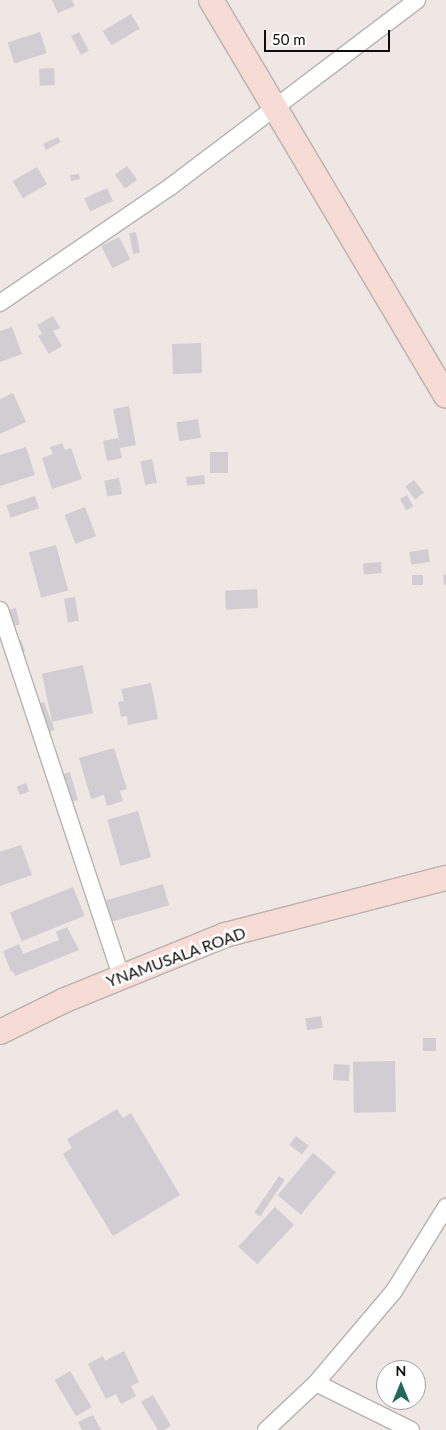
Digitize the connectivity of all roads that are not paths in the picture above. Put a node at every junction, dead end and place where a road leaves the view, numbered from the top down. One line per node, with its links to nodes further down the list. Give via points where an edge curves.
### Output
1 (211, 0): 3 (main road)
2 (417, 0): 3 (street)
3 (275, 108): 4 (street, via 170,187); 5 (main road)
4 (0, 303)
5 (446, 396)
6 (0, 610): 8 (street)
7 (446, 878): 8 (main road, YNAMUSALA ROAD, via 225,935)
8 (121, 976): 9 (main road, YNAMUSALA ROAD)
9 (0, 1032)
10 (446, 1207): 11 (street, via 394,1291)
11 (316, 1383): 12 (street); 13 (street)
12 (266, 1430)
13 (411, 1430)

